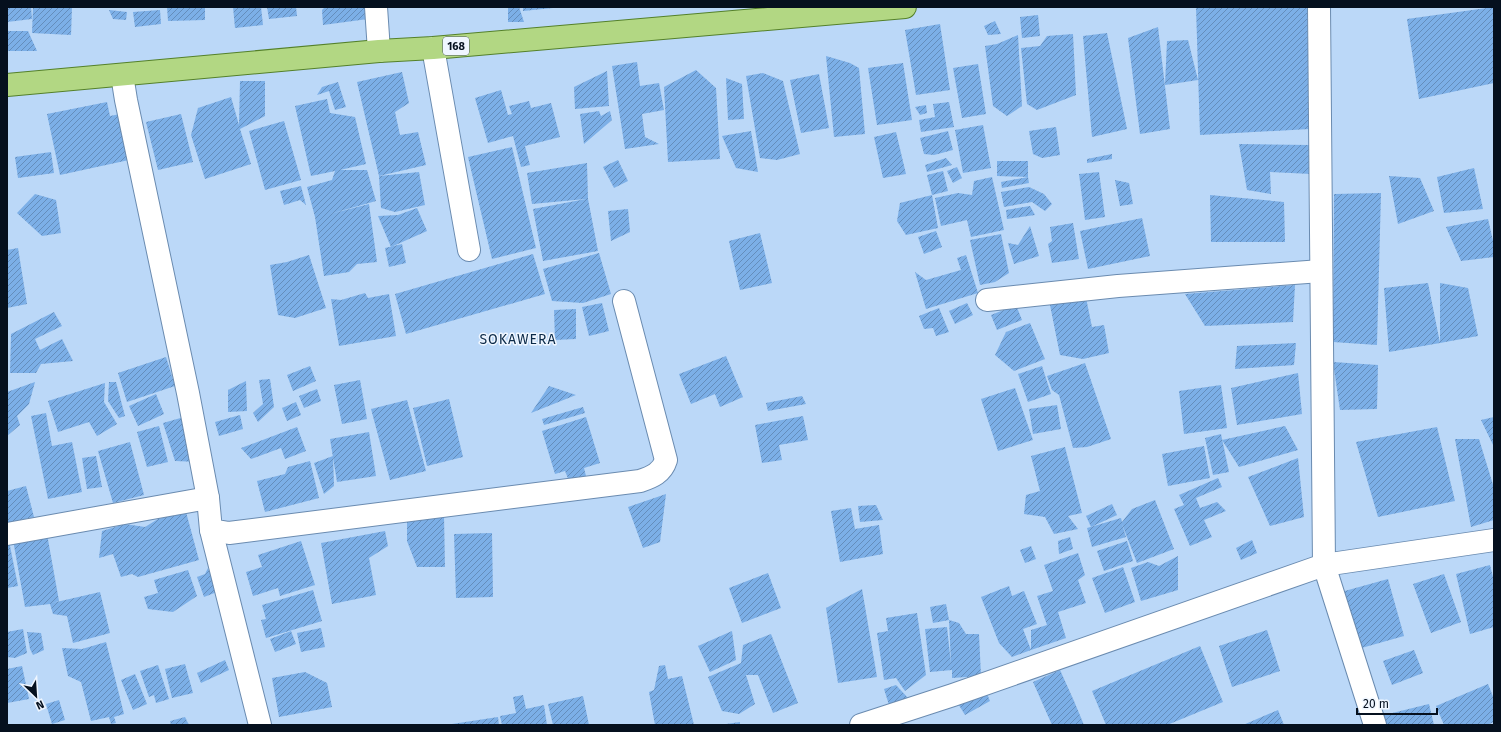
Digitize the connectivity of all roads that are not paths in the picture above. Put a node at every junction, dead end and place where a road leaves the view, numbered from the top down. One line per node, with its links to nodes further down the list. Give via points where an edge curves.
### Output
1 (376, 7): 5 (street)
2 (905, 7): 4 (main road, 168)
3 (1319, 7): 9 (street)
4 (433, 48): 5 (main road, 168); 8 (street)
5 (379, 51): 6 (main road, 168)
6 (122, 75): 7 (main road, 168); 12 (street)
7 (7, 85)
8 (469, 250)
9 (1321, 271): 10 (street, via 1118,286); 16 (street)
10 (987, 300)
11 (624, 302): 13 (street, via 666,460 664,468 652,477 640,481 229,533)
12 (208, 498): 13 (street); 14 (street)
13 (211, 530): 17 (street)
14 (7, 534)
15 (1494, 540): 16 (street)
16 (1324, 565): 18 (street); 19 (street)
17 (260, 725)
18 (861, 725)
19 (1375, 725)

